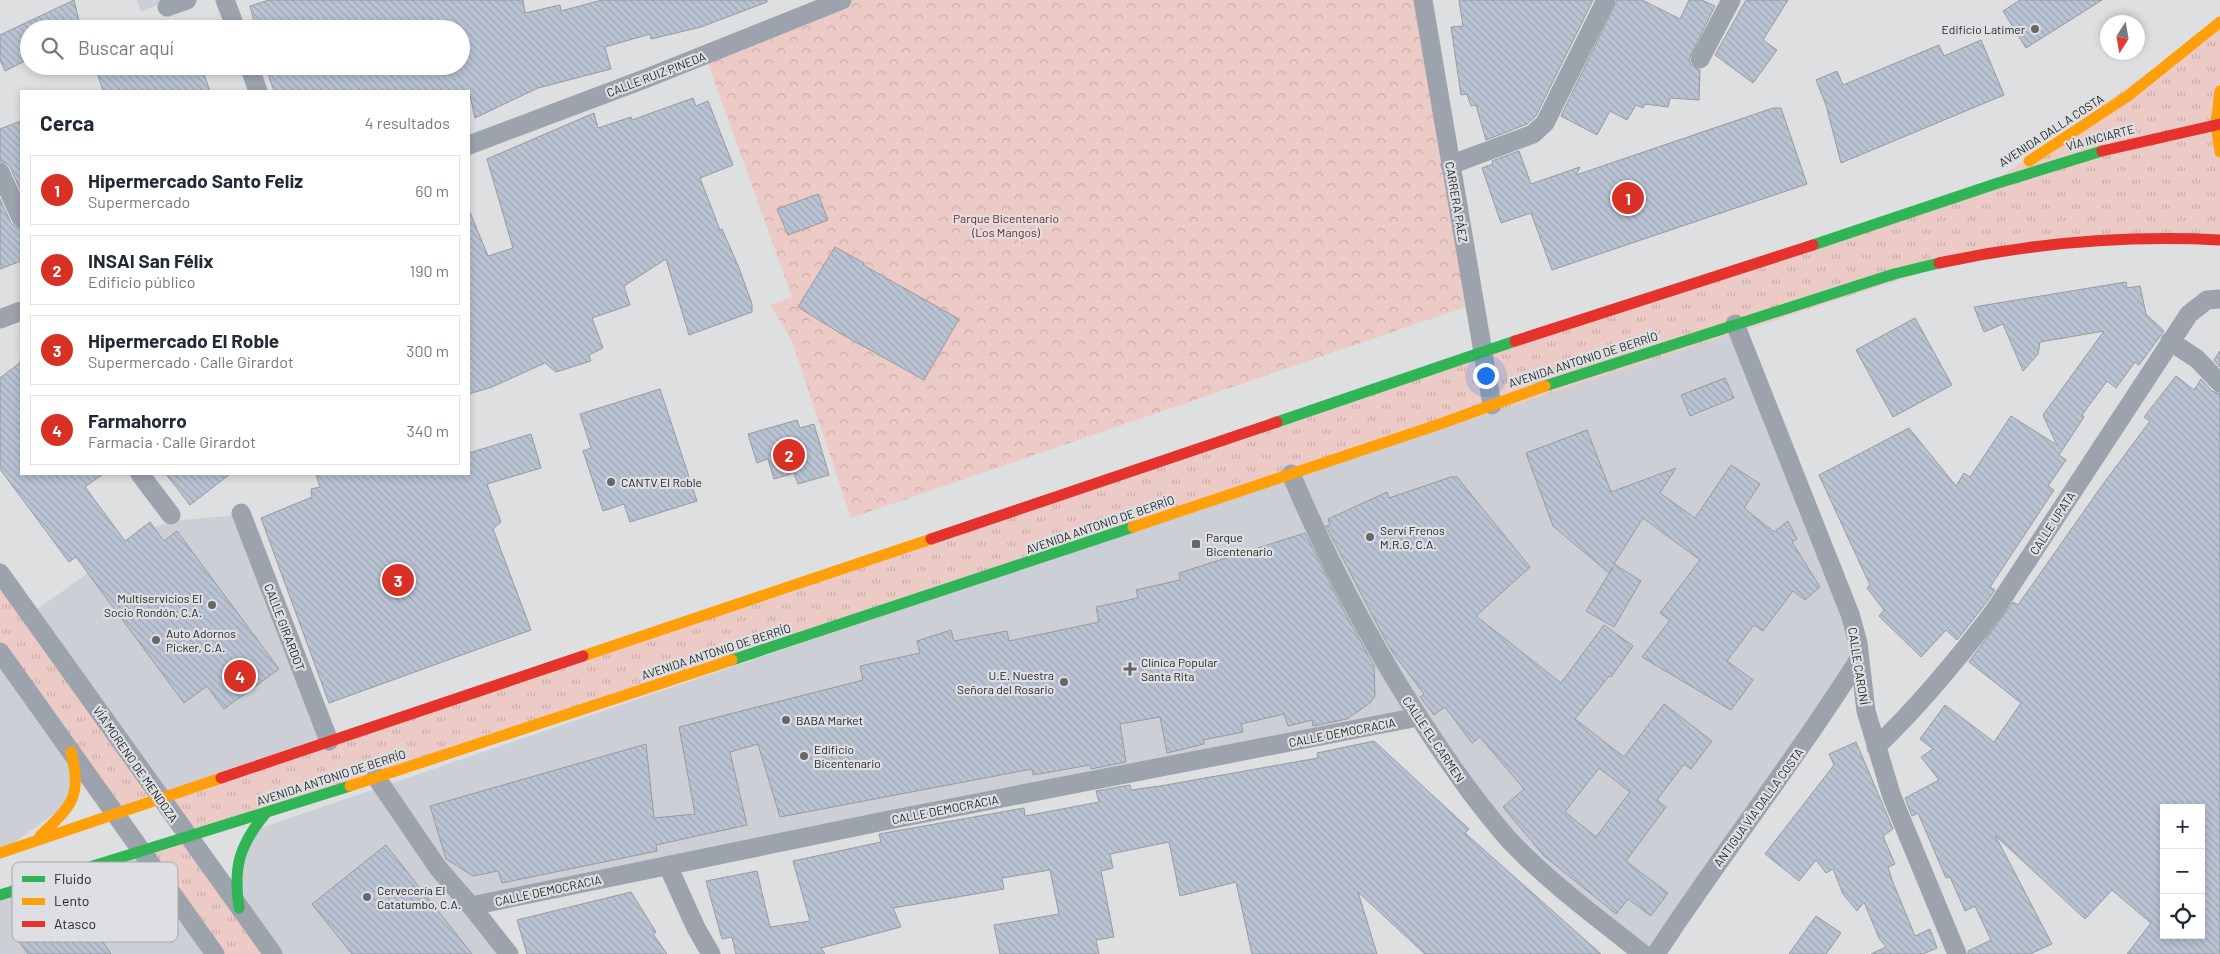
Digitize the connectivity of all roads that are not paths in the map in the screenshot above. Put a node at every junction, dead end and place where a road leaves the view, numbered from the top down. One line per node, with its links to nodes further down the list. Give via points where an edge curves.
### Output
1 (188, 0): 7 (street)
2 (226, 0): 8 (street)
3 (842, 0): 15 (street, CALLE RUIZ PINEDA)
4 (1423, 0): 17 (street, CARRERA PÁEZ)
5 (1606, 0): 17 (street, via 1545,123 1533,134)
6 (1731, 0): 10 (street)
7 (167, 8)
8 (233, 20)
9 (2220, 22): 19 (street, AVENIDA DALLA COSTA, via 2082,130)
10 (1700, 59)
11 (252, 75): 12 (street)
12 (258, 90)
13 (2220, 91): 14 (street)
14 (2218, 124): 16 (street); 19 (street, VÍA INCIARTE, via 2117,146)
15 (470, 145)
16 (2220, 152)
17 (1450, 165): 25 (street, CARRERA PÁEZ)
18 (0, 172): 20 (street)
19 (1989, 185): 25 (street)
20 (20, 216)
21 (2220, 240): 23 (street, AVENIDA ANTONIO DE BERRÍO, via 2088,239 1988,252 1894,274)
22 (2220, 299): 24 (street, CALLE UPATA, via 2207,300 2189,314)
23 (1735, 324): 27 (street, AVENIDA ANTONIO DE BERRÍO); 34 (street, CALLE CARONÍ, via 1850,614)
24 (2170, 341): 26 (street, via 2197,359); 37 (street, CALLE UPATA, via 1995,610 1960,657 1905,720)
25 (1483, 353): 27 (street, CARRERA PÁEZ); 36 (street)
26 (2220, 383)
27 (1492, 405): 28 (street, AVENIDA ANTONIO DE BERRÍO)
28 (1291, 474): 35 (street, CALLE EL CARMEN, via 1328,560); 39 (street, AVENIDA ANTONIO DE BERRÍO)
29 (141, 475): 31 (street)
30 (241, 513): 36 (street, CALLE GIRARDOT)
31 (171, 515)
32 (0, 574): 40 (street, VÍA MORENO DE MENDOZA)
33 (0, 652): 38 (street)
34 (1859, 659): 37 (street, CALLE CARONÍ, via 1866,711); 60 (street, ANTIGUA VÍA DALLA COSTA, via 1827,711)
35 (1418, 717): 49 (street, CALLE DEMOCRACIA); 59 (street, CALLE EL CARMEN, via 1451,766 1510,841 1547,876)
36 (329, 741): 40 (street)
37 (1876, 747): 61 (street, CALLE CARONÍ, via 1892,797)
38 (71, 752): 41 (street); 44 (street, via 78,783 73,800)
39 (376, 778): 42 (street, AVENIDA ANTONIO DE BERRÍO); 53 (street, via 438,868)
40 (160, 798): 41 (street); 43 (street, VÍA MORENO DE MENDOZA)
41 (115, 814): 44 (street); 45 (street)
42 (264, 814): 43 (street, AVENIDA ANTONIO DE BERRÍO); 54 (street, via 249,832 238,861 235,882)
43 (188, 837): 45 (street, AVENIDA ANTONIO DE BERRÍO); 54 (street, VÍA MORENO DE MENDOZA)
44 (36, 841): 46 (street)
45 (142, 851): 47 (street, AVENIDA ANTONIO DE BERRÍO); 48 (street)
46 (0, 853)
47 (106, 862)
48 (150, 862)
49 (668, 866): 53 (street, CALLE DEMOCRACIA); 58 (street)
50 (12, 891): 51 (street, AVENIDA ANTONIO DE BERRÍO)
51 (0, 895)
52 (178, 902): 55 (street)
53 (472, 906): 57 (street)
54 (239, 908): 56 (street, VÍA MORENO DE MENDOZA)
55 (215, 954)
56 (273, 954)
57 (509, 954)
58 (711, 954)
59 (1643, 954)
60 (1656, 954)
61 (1957, 954)

